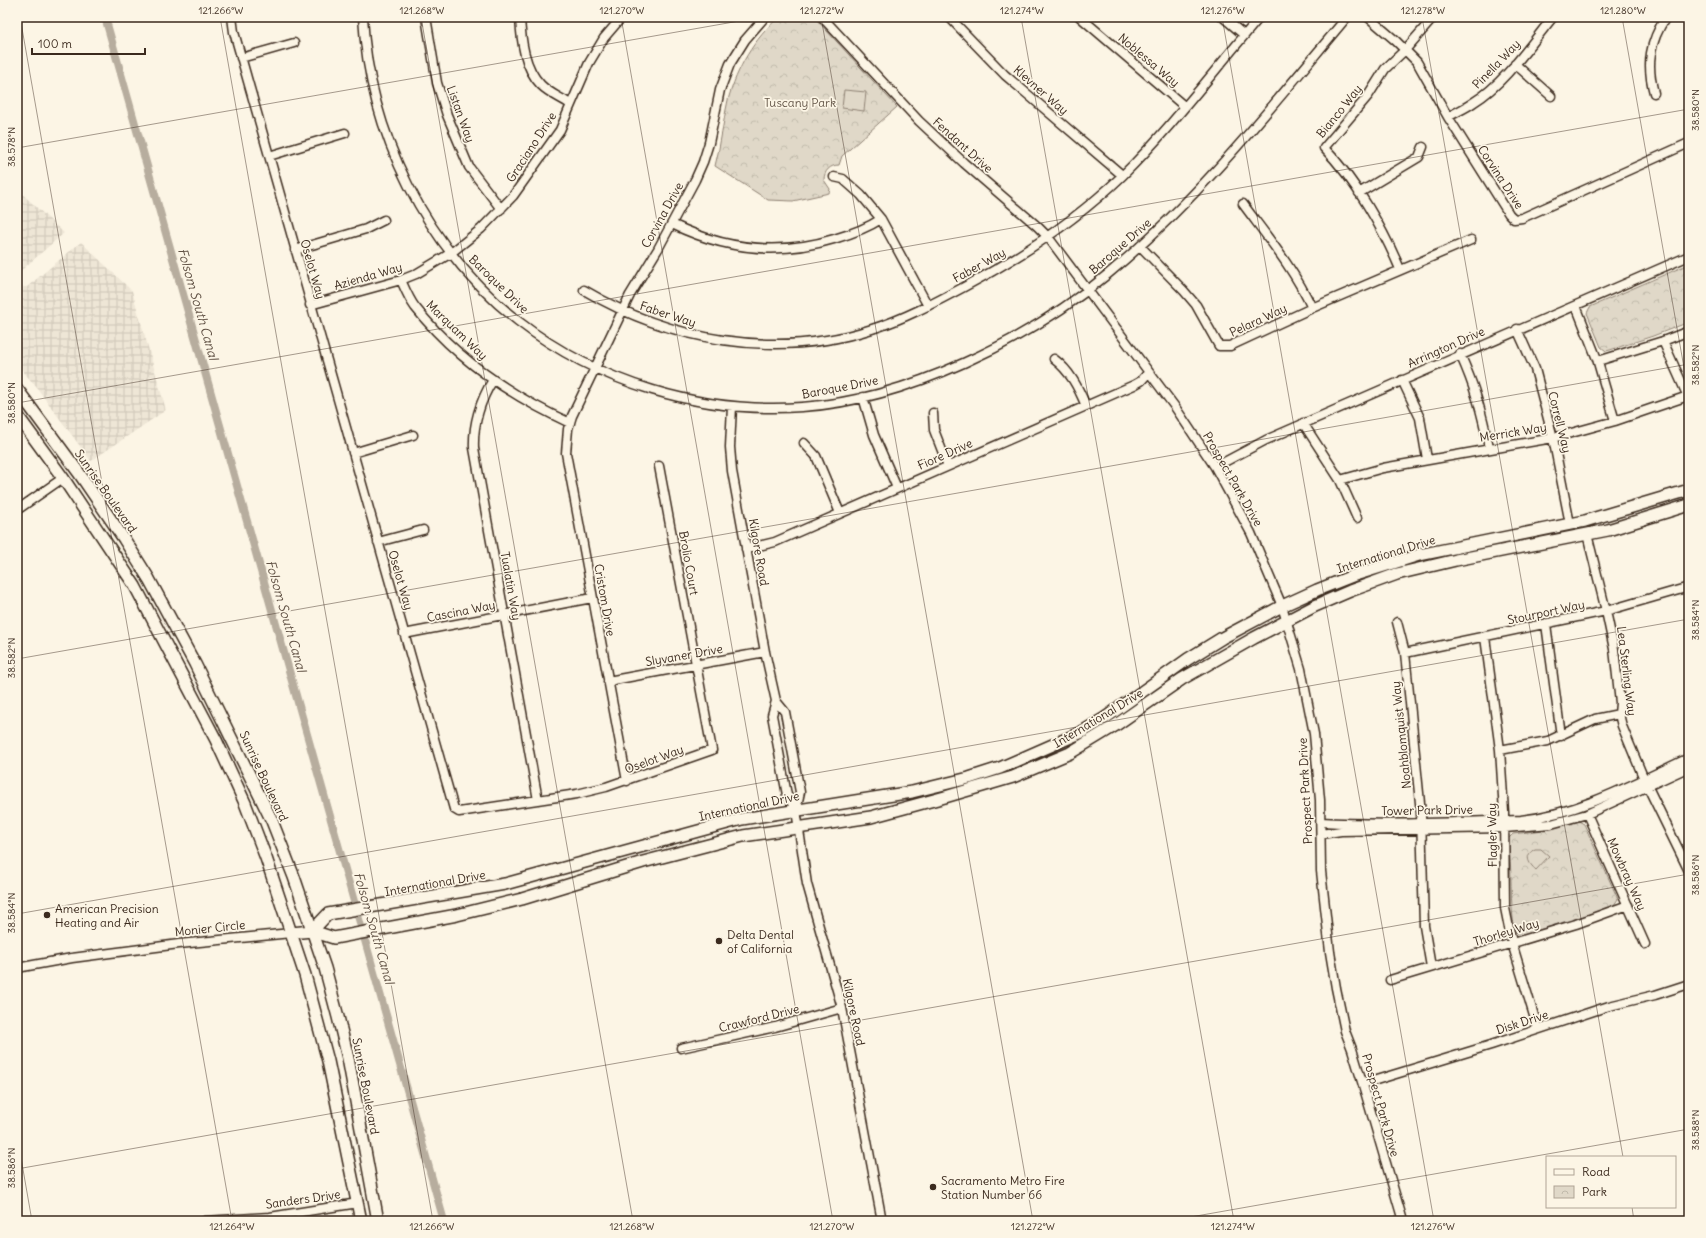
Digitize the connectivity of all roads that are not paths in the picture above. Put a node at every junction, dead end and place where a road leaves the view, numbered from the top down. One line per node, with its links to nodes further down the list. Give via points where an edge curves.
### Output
1 (232, 17): 20 (street, Oselot Way)
2 (363, 17): 43 (street, Baroque Drive, via 364,44 371,82 396,164)
3 (426, 17): 35 (street, Listan Way, via 437,83 447,115 469,167)
4 (520, 17): 24 (street, via 525,56 534,76 542,85)
5 (622, 17): 24 (street, Graciano Drive, via 604,38 589,63)
6 (765, 17): 38 (street, Corvina Drive, via 745,40 728,70 720,90 703,162)
7 (822, 17): 39 (street, Fendant Drive, via 919,121)
8 (949, 17): 31 (street, Klevner Way, via 1005,75)
9 (1080, 17): 25 (street, Noblessa Way)
10 (1223, 17): 17 (street)
11 (1260, 17): 17 (street, Faber Way)
12 (1347, 17): 41 (street, Baroque Drive, via 1224,162)
13 (1368, 17): 19 (street, Corvina Drive)
14 (1434, 17): 19 (street, Bianco Way)
15 (1553, 17): 21 (street, Pinella Way)
16 (1666, 17): 22 (street, via 1654,39 1650,62 1649,72)
17 (1244, 35): 25 (street, Faber Way)
18 (294, 43): 20 (street)
19 (1405, 50): 26 (street, Corvina Drive, via 1417,62); 33 (street, Bianco Way, via 1385,69 1368,96 1324,148 1345,171)
20 (242, 58): 30 (street, Oselot Way)
21 (1515, 64): 23 (street); 26 (street, Pinella Way, via 1483,96)
22 (1654, 93)
23 (1551, 96)
24 (570, 104): 35 (street, Graciano Drive, via 560,130)
25 (1184, 106): 31 (street, Faber Way)
26 (1448, 117): 28 (street, Corvina Drive, via 1514,219 1522,218)
27 (345, 133): 30 (street)
28 (1689, 143)
29 (1423, 147): 33 (street, via 1419,157)
30 (269, 156): 42 (street, Oselot Way)
31 (1122, 175): 39 (street, Faber Way)
32 (834, 177): 36 (street, via 843,179 861,195)
33 (1359, 193): 45 (street, Bianco Way, via 1387,240)
34 (1243, 204): 52 (street, via 1301,284)
35 (501, 209): 43 (street, Graciano Drive)
36 (881, 219): 38 (street, via 860,231 823,242 794,248 772,249 720,243); 50 (street)
37 (384, 220): 42 (street, via 366,229)
38 (672, 224): 53 (street, Corvina Drive)
39 (1048, 237): 48 (street, Fendant Drive); 50 (street, Faber Way, via 986,276)
40 (1471, 240): 45 (street, Pelara Way)
41 (1140, 246): 48 (street, Baroque Drive); 52 (street, Pelara Way, via 1196,305 1219,346 1230,346)
42 (295, 250): 49 (street, Oselot Way)
43 (451, 253): 46 (street, Azienda Way); 60 (street, Baroque Drive, via 504,310 552,345)
44 (1689, 256): 51 (street, Arrington Drive)
45 (1400, 269): 52 (street, Pelara Way)
46 (401, 280): 49 (street, Azienda Way); 62 (street, Marquam Way, via 414,306 459,352)
47 (584, 290): 53 (street, Faber Way)
48 (1088, 290): 61 (street, Prospect Park Drive); 65 (street, Baroque Drive, via 987,352 926,378)
49 (310, 305): 79 (street, Oselot Way)
50 (928, 306): 53 (street, Faber Way, via 871,330 841,337 765,344 681,332)
51 (1576, 306): 54 (street, Arrington Drive); 59 (street)
52 (1312, 308)
53 (622, 311): 60 (street, Corvina Drive)
54 (1517, 329): 57 (street, Arrington Drive); 76 (street, Correll Way, via 1535,369)
55 (1689, 331): 56 (street)
56 (1663, 341): 59 (street); 66 (street)
57 (1460, 354): 63 (street, Arrington Drive); 78 (street, via 1481,407)
58 (1054, 359): 68 (street, via 1072,376)
59 (1598, 361): 72 (street)
60 (595, 368): 67 (street, Baroque Drive, via 661,393); 73 (street, Corvina Drive)
61 (1149, 372): 68 (street, Fiore Drive, via 1134,385); 84 (street, Prospect Park Drive)
62 (493, 380): 73 (street, Marquam Way, via 526,401); 103 (street, Tualatin Way, via 484,396 475,427 474,448)
63 (1402, 380): 74 (street, Arrington Drive); 80 (street, via 1420,418)
64 (17, 389): 81 (main road, Sunrise Boulevard)
65 (863, 397): 67 (street, Baroque Drive, via 803,407); 87 (street, via 874,435)
66 (1689, 398): 72 (street, Merrick Way)
67 (732, 406): 97 (street, Kilgore Road, via 732,471)
68 (1086, 406): 83 (street, Fiore Drive)
69 (17, 409): 81 (main road, via 24,410 63,461)
70 (933, 413): 83 (street, via 934,430)
71 (17, 415): 85 (main road)
72 (1615, 420): 76 (street, Merrick Way)
73 (570, 423): 100 (street, Cristom Drive, via 566,453)
74 (1303, 424): 84 (street, Arrington Drive, via 1266,440); 86 (street)
75 (413, 435): 79 (street)
76 (1553, 438): 78 (street, Merrick Way); 93 (street, Correll Way)
77 (804, 443): 91 (street, via 816,456)
78 (1489, 448): 80 (street, Merrick Way)
79 (353, 453): 96 (street, Oselot Way)
80 (1427, 460): 86 (street, Merrick Way, via 1383,468)
81 (73, 465): 98 (main road, Sunrise Boulevard)
82 (659, 466): 111 (street, Brolio Court)
83 (948, 466): 87 (street, Fiore Drive)
84 (1215, 468): 101 (street, Prospect Park Drive, via 1250,530)
85 (63, 478): 90 (street); 98 (main road, via 78,482 121,547); 136 (main road, via 135,586 216,740 266,858)
86 (1340, 480): 92 (street)
87 (897, 488): 91 (street, Fiore Drive)
88 (1689, 490): 93 (main road, International Drive)
89 (1689, 505): 95 (main road, International Drive)
90 (17, 510)
91 (840, 513): 97 (street, Fiore Drive, via 775,542)
92 (1357, 518)
93 (1570, 524): 101 (main road, International Drive, via 1412,557 1355,575)
94 (423, 530): 96 (street)
95 (1587, 534): 102 (street, Lea Sterling Way); 104 (main road, International Drive, via 1397,574 1315,606)
96 (378, 542): 107 (street, Oselot Way)
97 (746, 549): 109 (street, Kilgore Road)
98 (132, 552): 135 (main road, Sunrise Boulevard, via 195,664 272,821)
99 (1689, 587): 102 (street, Stourport Way)
100 (592, 598): 103 (street, Cascina Way); 112 (street, Cristom Drive)
101 (1282, 606): 104 (street, Prospect Park Drive); 115 (main road, International Drive, via 1188,659)
102 (1606, 611): 106 (street, Stourport Way); 114 (street, Lea Sterling Way, via 1614,649)
103 (504, 615): 107 (street, Cascina Way); 125 (street, Tualatin Way)
104 (1287, 621): 120 (main road, International Drive, via 1182,679 1070,753); 128 (street, Prospect Park Drive, via 1301,669 1314,734)
105 (1397, 622): 110 (street, Noahblomquist Way)
106 (1546, 624): 108 (street, Stourport Way); 116 (street)
107 (404, 634): 125 (street, Oselot Way, via 454,809 459,812)
108 (1485, 636): 110 (street, Stourport Way); 118 (street, Flagler Way)
109 (764, 652): 111 (street, Slyvaner Drive); 113 (street, Kilgore Road)
110 (1405, 653): 130 (street, Noahblomquist Way)
111 (696, 665): 112 (street, Slyvaner Drive); 122 (street, Oselot Way, via 712,750)
112 (608, 681): 122 (street, Cristom Drive)
113 (776, 701): 126 (street, Kilgore Road, via 772,715 787,795); 126 (street, Kilgore Road, via 785,712 800,792)
114 (1619, 714): 116 (street, via 1595,719); 123 (street, Lea Sterling Way)
115 (1100, 721): 117 (main road, International Drive); 120 (main road, via 1091,733 1057,751)
116 (1561, 736): 118 (street)
117 (1046, 748): 124 (main road, via 1046,752 1034,762); 126 (main road, International Drive, via 1000,768 942,786)
118 (1500, 750): 129 (street, Flagler Way)
119 (1689, 758): 123 (street, Tower Park Drive)
120 (1043, 764): 124 (main road, International Drive)
121 (1689, 767): 123 (street, Tower Park Drive)
122 (627, 781): 125 (street, Oselot Way, via 577,794)
123 (1646, 782): 127 (street, Tower Park Drive); 129 (street, Tower Park Drive, via 1571,810); 133 (street, Lea Sterling Way)
124 (989, 784): 131 (main road, International Drive, via 871,817)
125 (538, 800)
126 (796, 810): 131 (street, Kilgore Road); 135 (main road, International Drive, via 742,819 505,884 328,914)
127 (1587, 814): 129 (street, Tower Park Drive, via 1551,824); 134 (street, Mowbray Way)
128 (1321, 822): 130 (street, Tower Park Drive); 132 (street, Prospect Park Drive)
129 (1505, 825): 130 (street, Tower Park Drive); 137 (street, Flagler Way, via 1505,908)
130 (1421, 826): 132 (street, Tower Park Drive); 139 (street, Noahblomquist Way, via 1424,926)
131 (798, 828): 135 (main road, International Drive, via 743,836 457,915 334,938); 143 (street, Kilgore Road, via 807,884)
132 (1321, 834): 146 (street, Prospect Park Drive, via 1321,871 1333,974 1345,1031)
133 (1689, 871)
134 (1628, 906): 137 (street, Thorley Way); 138 (street, Mowbray Way)
135 (312, 931): 136 (main road, Monier Circle); 151 (main road, Sunrise Boulevard, via 325,968 348,1058)
136 (291, 933): 140 (street, Monier Circle, via 178,944); 147 (main road, via 328,1061)
137 (1512, 943): 139 (street, Thorley Way); 144 (street, Flagler Way)
138 (1645, 944)
139 (1430, 967): 141 (street, Thorley Way)
140 (17, 968)
141 (1390, 980)
142 (1689, 984): 144 (street, Disk Drive, via 1609,1006)
143 (842, 1008): 145 (street, Crawford Drive, via 775,1027); 152 (street, Kilgore Road)
144 (1538, 1030): 146 (street, Disk Drive)
145 (681, 1048)
146 (1363, 1084): 153 (street, Prospect Park Drive)
147 (358, 1203): 148 (street, Sanders Drive, via 270,1217); 149 (main road); 150 (main road, via 366,1208)
148 (205, 1221)
149 (361, 1221)
150 (372, 1221)
151 (378, 1221)
152 (882, 1221)
153 (1403, 1221)

